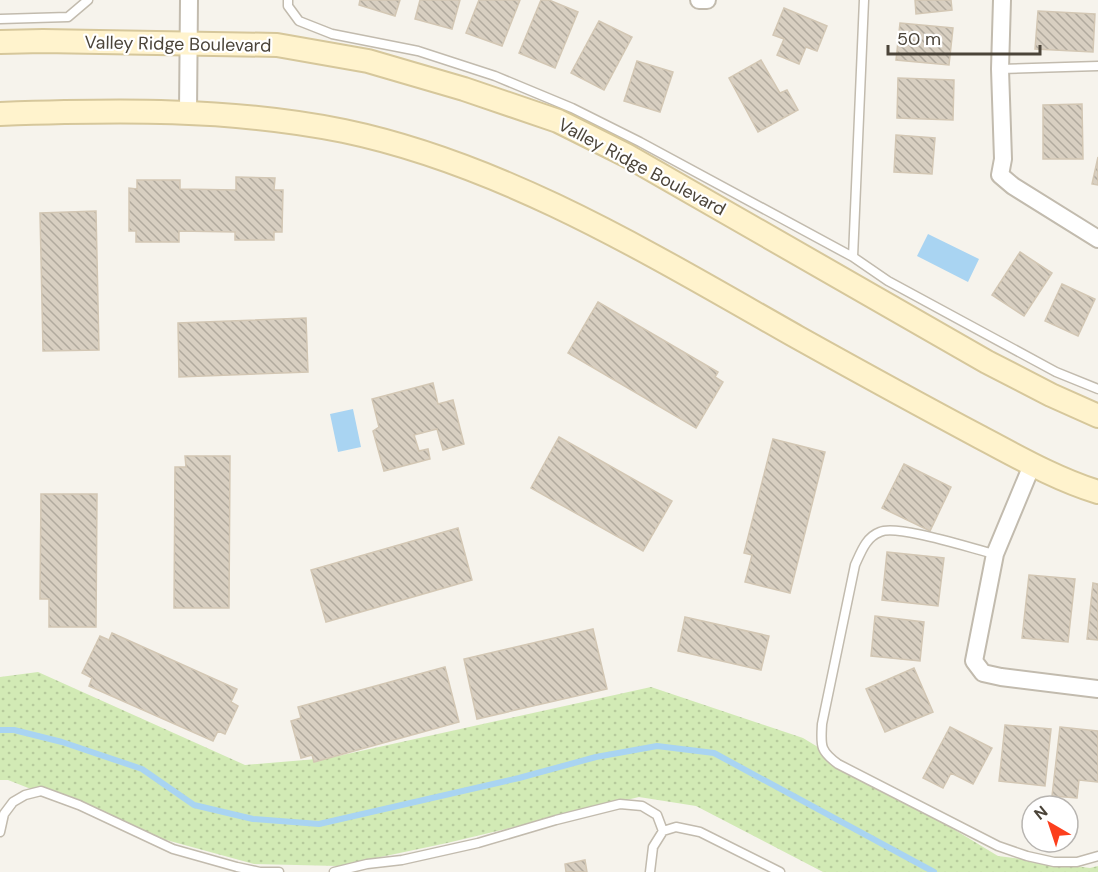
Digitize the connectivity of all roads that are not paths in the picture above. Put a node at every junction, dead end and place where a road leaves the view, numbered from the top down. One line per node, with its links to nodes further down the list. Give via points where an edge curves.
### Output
1 (88, 0): 6 (lane, via 68,17)
2 (189, 0): 8 (street)
3 (288, 0): 14 (lane, via 299,21 332,34 417,51 495,76 572,108)
4 (864, 0): 14 (lane)
5 (1002, 0): 10 (street)
6 (0, 19)
7 (0, 42): 8 (main road, Valley Ridge Boulevard)
8 (189, 43): 11 (street); 16 (main road, Valley Ridge Boulevard, via 277,45 368,61 558,121 626,155 987,362)
9 (1098, 66): 10 (lane)
10 (1000, 69): 13 (street, via 1000,175)
11 (188, 112): 12 (main road); 17 (main road, via 344,131 490,177 668,264)
12 (0, 114)
13 (1098, 238)
14 (853, 257): 15 (lane, via 888,281 1056,372)
15 (1098, 389)
16 (1098, 416)
17 (1032, 465): 18 (main road); 19 (street)
18 (1098, 492)
19 (995, 554): 20 (street, via 974,661 983,673); 23 (lane, via 901,531 881,530 871,537 855,565 822,724 821,747 838,764 998,846 1054,861 1077,862)
20 (1098, 689)
21 (663, 831): 25 (lane, via 657,815 642,806 620,804 478,843); 26 (lane, via 652,847); 27 (lane, via 676,827 700,832)
22 (0, 832): 24 (lane, via 4,814 13,802 41,791 173,849 260,872)
23 (1098, 856)
24 (279, 872)
25 (334, 872)
26 (650, 872)
27 (780, 872)

